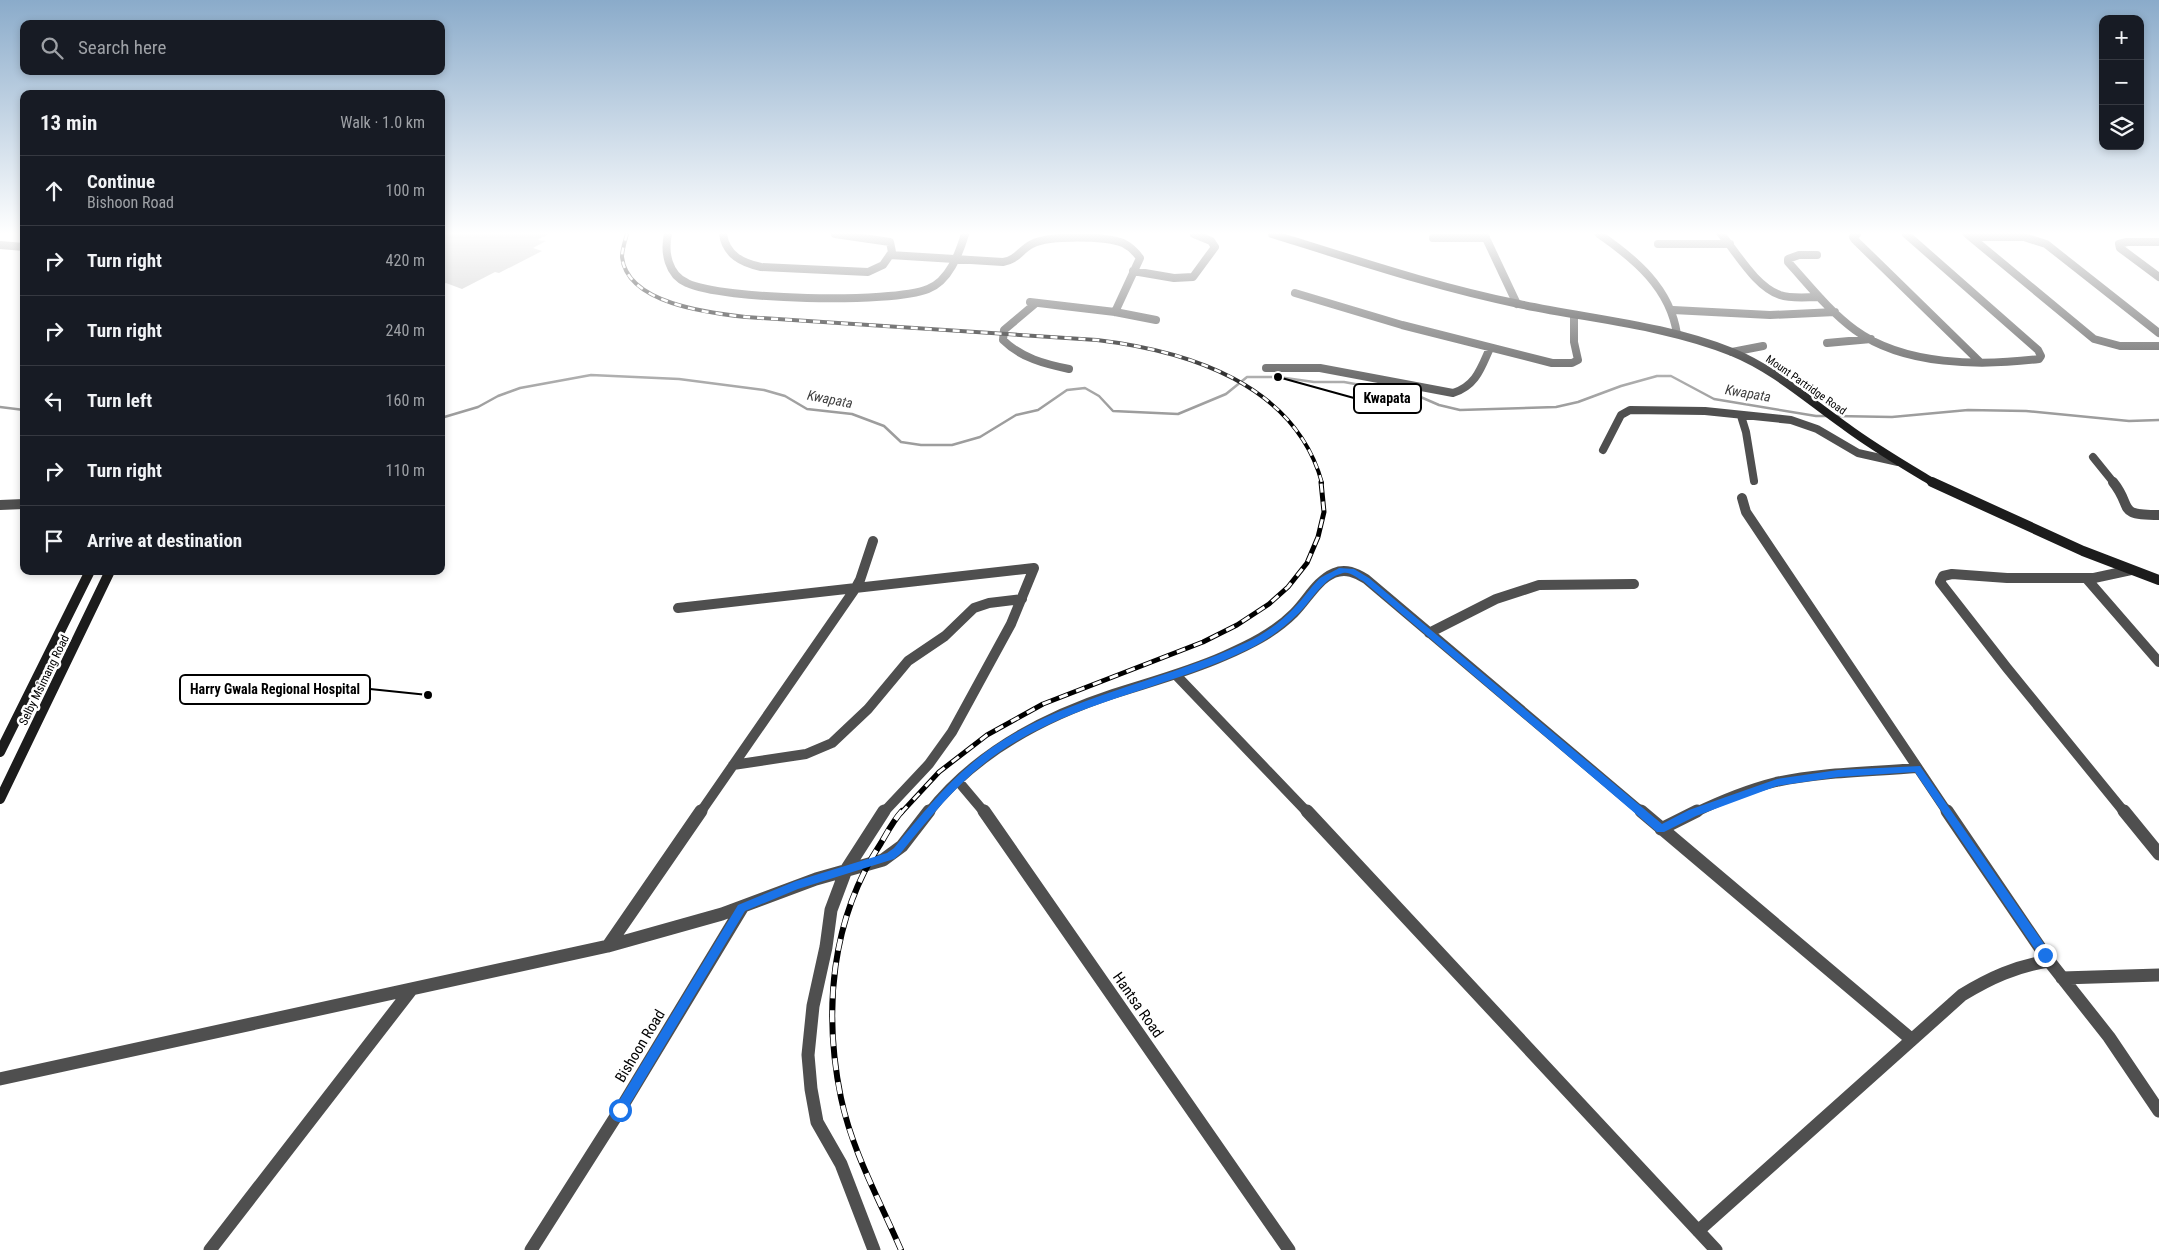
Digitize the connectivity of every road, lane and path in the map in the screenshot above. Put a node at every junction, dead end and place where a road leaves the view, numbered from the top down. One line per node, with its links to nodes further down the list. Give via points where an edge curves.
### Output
1 (725, 292): 2 (street, via 825,297)
2 (919, 292)
3 (1124, 292): 17 (street)
4 (1470, 292): 15 (street, Mount Partridge Road)
5 (1511, 292): 15 (street)
6 (1661, 292): 16 (street)
7 (1774, 292): 14 (street, via 1789,297)
8 (1815, 292): 14 (street)
9 (1909, 292): 29 (street)
10 (1973, 292): 29 (street, via 2041,356 2030,361)
11 (2037, 292): 26 (street, via 2094,339 2120,346)
12 (2107, 292): 21 (street)
13 (1295, 293): 27 (street)
14 (1819, 297): 18 (street)
15 (1516, 304): 19 (street, Mount Partridge Road)
16 (1673, 310): 18 (street, via 1770,315); 22 (street)
17 (1115, 312): 20 (street); 31 (street, via 1033,302 1004,330 1003,340 1014,350)
18 (1835, 312): 23 (street)
19 (1574, 316): 22 (street, Mount Partridge Road); 27 (street, via 1576,362 1552,363)
20 (1156, 320)
21 (2159, 333)
22 (1677, 334): 28 (street, Mount Partridge Road)
23 (1871, 339): 24 (street); 29 (street, via 1935,360)
24 (1828, 343)
25 (1763, 346): 28 (street)
26 (2159, 346)
27 (1490, 348): 30 (street, via 1475,381 1469,388 1454,393 1320,368)
28 (1732, 352): 35 (street, Mount Partridge Road, via 1774,373)
29 (1980, 362)
30 (1266, 368)
31 (1069, 369)
32 (1741, 416): 33 (street, via 1705,411 1630,410 1622,415); 35 (street, via 1791,420 1817,429 1858,453); 36 (street)
33 (1604, 450)
34 (2093, 458): 40 (street, via 2117,487 2127,510 2137,515)
35 (1898, 462): 42 (street, Mount Partridge Road, via 1974,502)
36 (1754, 481)
37 (1742, 498): 56 (street, via 1746,512)
38 (20, 504): 39 (street)
39 (0, 505)
40 (2159, 515)
41 (873, 540): 48 (street)
42 (2131, 570): 45 (street); 46 (street, Mount Partridge Road)
43 (88, 575): 54 (street, Selby Msimang Road)
44 (108, 575): 58 (street, Selby Msimang Road)
45 (2086, 578): 52 (street); 60 (street, via 1952,574 1944,576 1940,582)
46 (2159, 580)
47 (1634, 584): 51 (street, via 1539,585 1479,607)
48 (855, 589): 49 (street, via 1034,568); 50 (street); 55 (street)
49 (1022, 599): 55 (street, via 974,608 945,636 908,661 868,709 832,743 806,754); 61 (street, via 980,684 943,747 879,817)
50 (678, 608)
51 (1429, 633): 53 (street, via 1357,573 1342,570 1323,580 1296,611 1266,636); 59 (street)
52 (2159, 662)
53 (1176, 675): 57 (street, via 1091,702 1034,726); 71 (street)
54 (0, 752)
55 (733, 765): 63 (street)
56 (1917, 768): 59 (street, via 1777,782 1692,813); 64 (street)
57 (958, 781): 61 (street, via 933,805 897,851); 75 (street, Hantsa Road, via 984,811)
58 (0, 799)
59 (1661, 829): 68 (street)
60 (2159, 854)
61 (846, 870): 62 (street); 74 (street, via 831,910 813,1006 808,1054 812,1102 818,1122 841,1164)
62 (742, 908): 63 (street); 73 (street, Bishoon Road)
63 (608, 946): 67 (street)
64 (2049, 961): 66 (street); 68 (street, via 2026,964 1988,980 1962,995)
65 (2159, 974): 66 (street)
66 (2062, 978): 70 (street, via 2109,1037)
67 (411, 990): 69 (street); 72 (street)
68 (1912, 1040): 71 (street)
69 (0, 1079)
70 (2159, 1111)
71 (1698, 1231): 76 (street)
72 (210, 1250)
73 (531, 1250)
74 (874, 1250)
75 (1289, 1250)
76 (1716, 1250)

